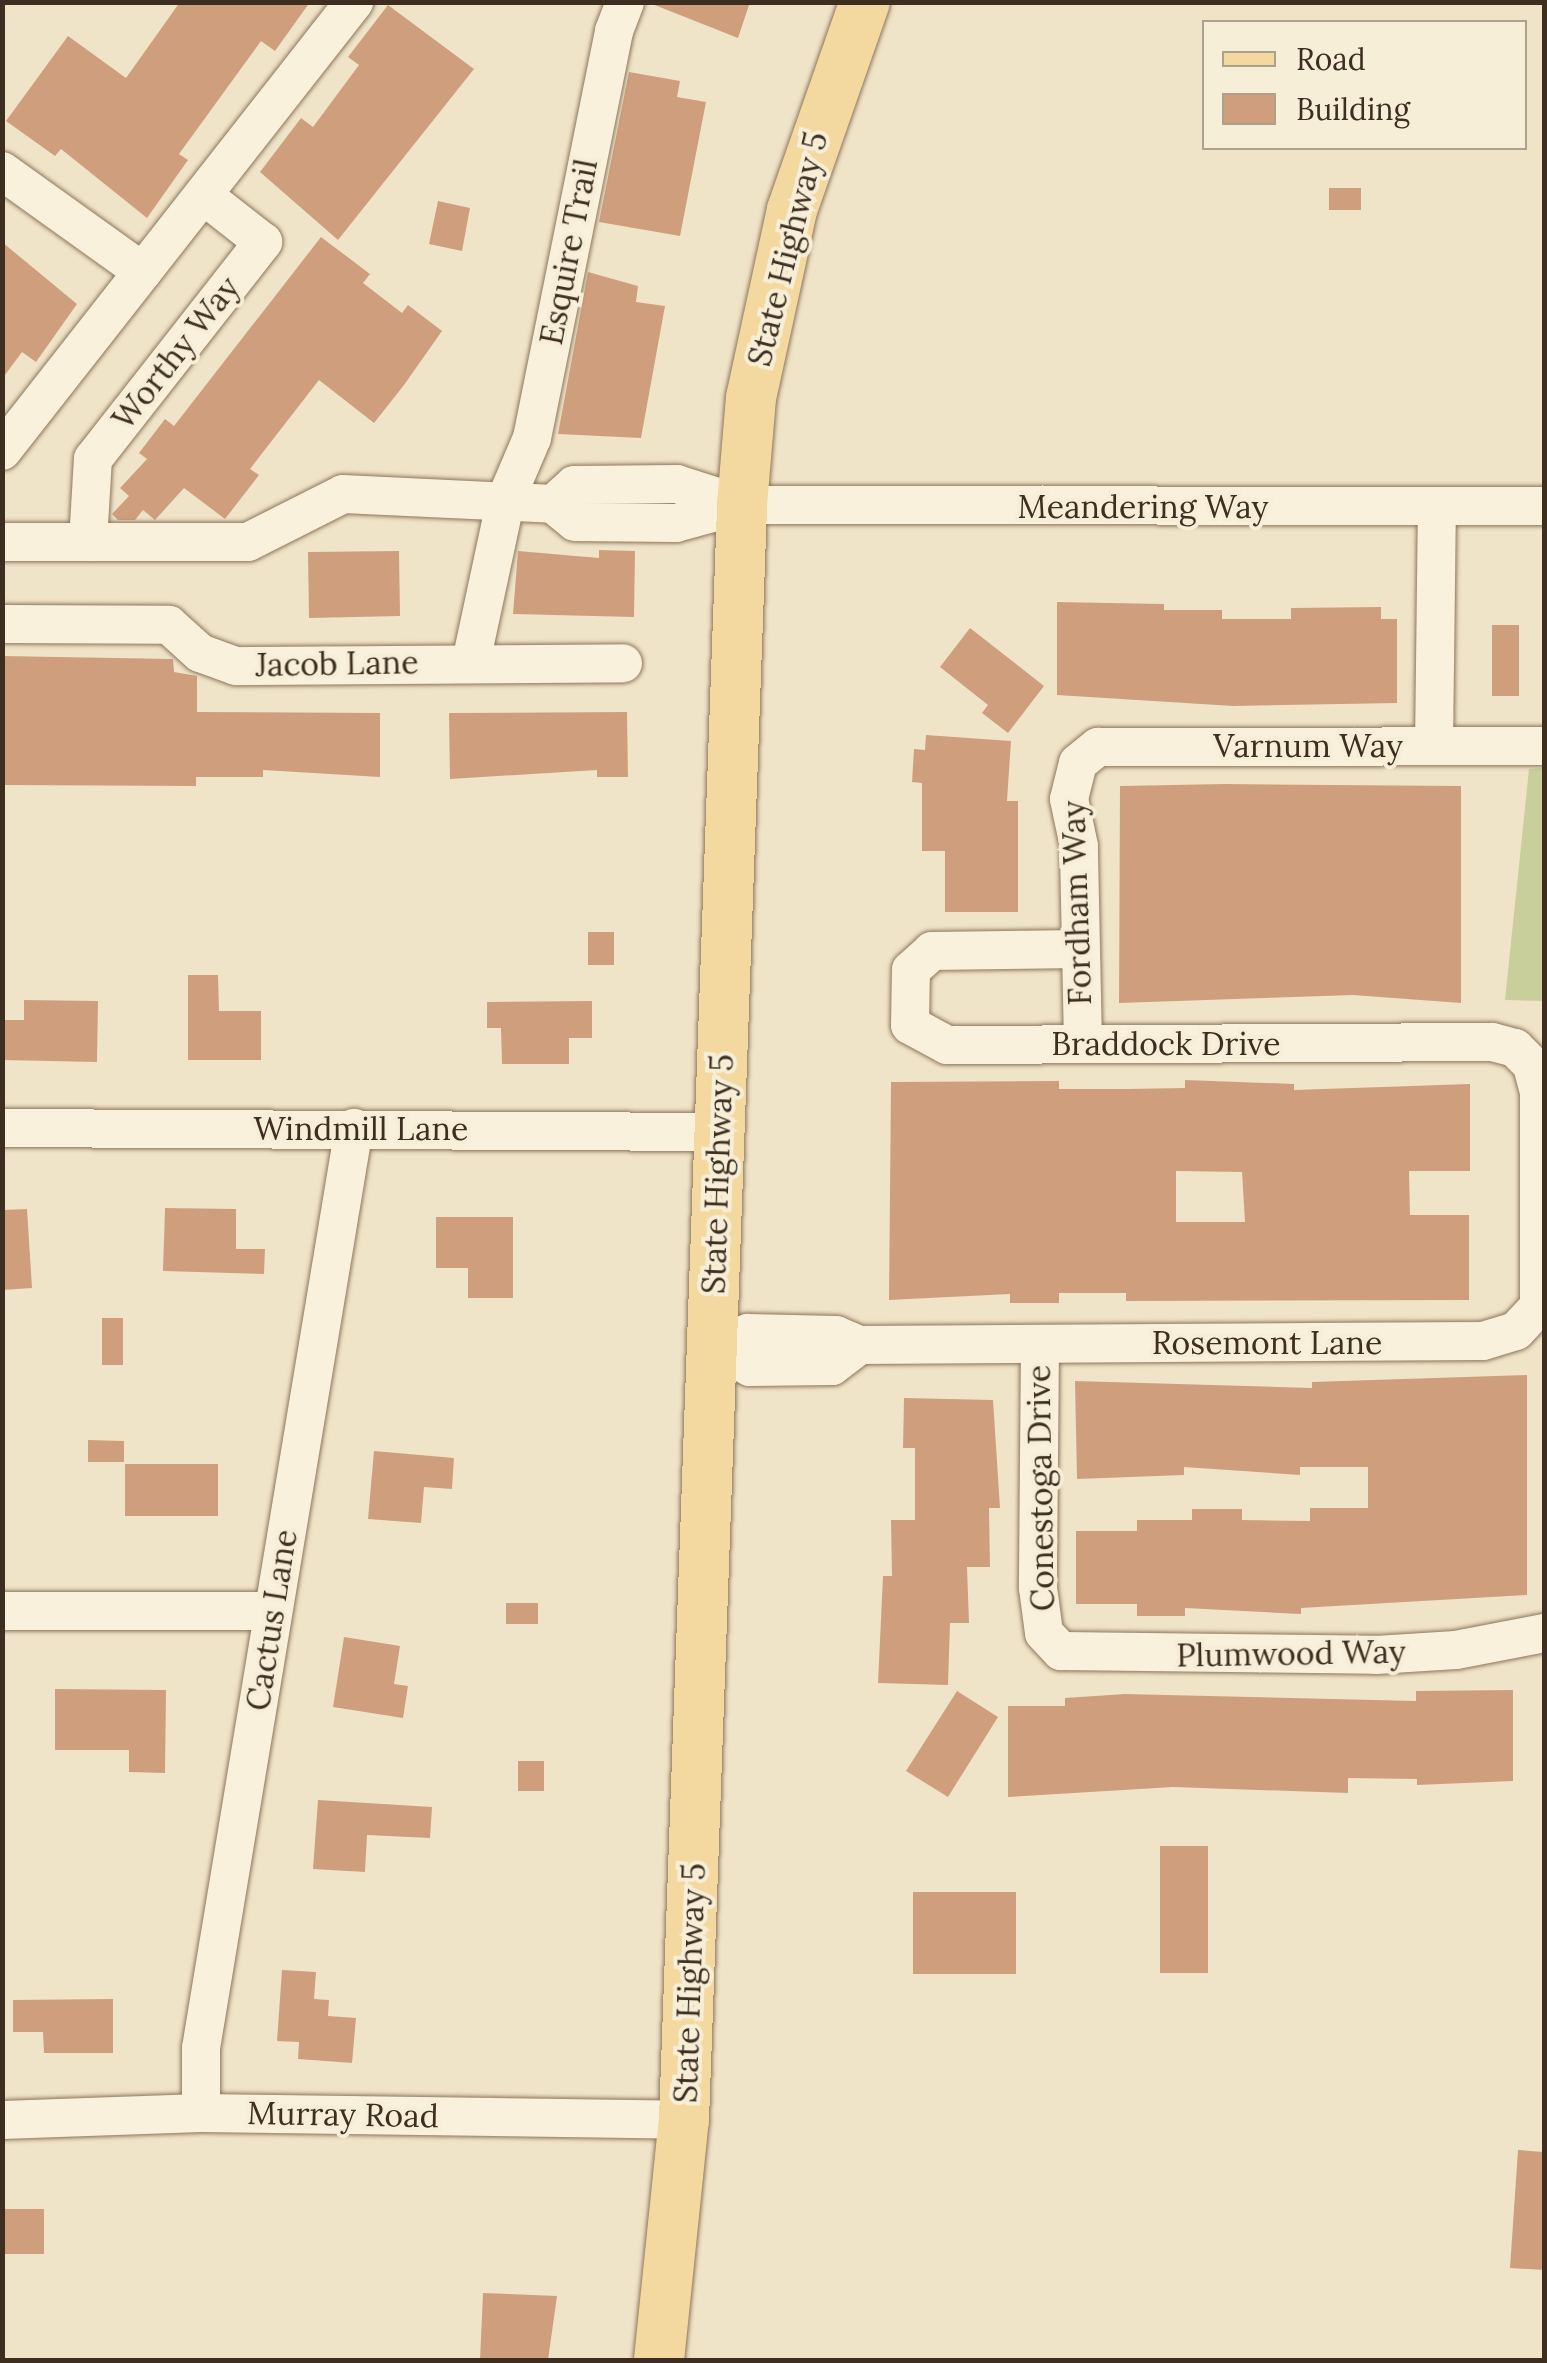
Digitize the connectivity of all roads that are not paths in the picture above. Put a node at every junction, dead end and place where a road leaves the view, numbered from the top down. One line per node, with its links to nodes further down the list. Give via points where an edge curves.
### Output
1 (354, 2): 5 (street)
2 (626, 2): 8 (street, Esquire Trail, via 614,30 532,438)
3 (865, 2): 9 (main road, State Highway 5, via 815,137 771,288 751,398)
4 (2, 171): 6 (street)
5 (203, 195): 6 (street); 13 (street, Worthy Way, via 263,242 92,459)
6 (143, 272): 7 (street)
7 (2, 451)
8 (506, 499): 9 (street, Meandering Way, via 553,504 574,485 677,484); 13 (street, via 343,494 248,542); 15 (street, Esquire Trail)
9 (742, 505): 11 (street, Meandering Way); 24 (main road, State Highway 5)
10 (1544, 506): 11 (street, Meandering Way)
11 (1436, 509): 17 (street)
12 (2, 542): 13 (street)
13 (88, 542)
14 (2, 624): 15 (street, Jacob Lane, via 168,626 200,653 236,666)
15 (471, 662): 16 (street, Jacob Lane)
16 (623, 663)
17 (1434, 746): 18 (street, Varnum Way); 19 (street, Varnum Way, via 1098,747)
18 (1544, 746)
19 (1078, 763): 20 (street, Fordham Way, via 1069,799 1079,846)
20 (1080, 949): 21 (street, Fordham Way); 21 (street, Braddock Drive, via 932,951 910,970 907,994 910,1025 947,1045)
21 (1084, 1044): 25 (street, Braddock Drive, via 1492,1042 1515,1048 1532,1065 1540,1092)
22 (2, 1128): 23 (street, Windmill Lane)
23 (354, 1128): 24 (street, Windmill Lane); 29 (street, Cactus Lane)
24 (719, 1132): 27 (main road, State Highway 5)
25 (1542, 1184): 26 (street, Rosemont Lane, via 1539,1306 1516,1331 1483,1341)
26 (1040, 1344): 27 (street, Rosemont Lane, via 860,1345 836,1334 748,1333); 30 (street, Conestoga Drive, via 1038,1588)
27 (713, 1347): 34 (main road, State Highway 5)
28 (2, 1611): 29 (street)
29 (273, 1611): 32 (street, Cactus Lane, via 201,2048)
30 (1044, 1633): 31 (street, Plumwood Way, via 1061,1651 1376,1656)
31 (1544, 1633)
32 (201, 2114): 33 (street, Murray Road); 34 (street, Murray Road)
33 (2, 2120)
34 (684, 2120): 35 (main road, State Highway 5)
35 (659, 2360)

